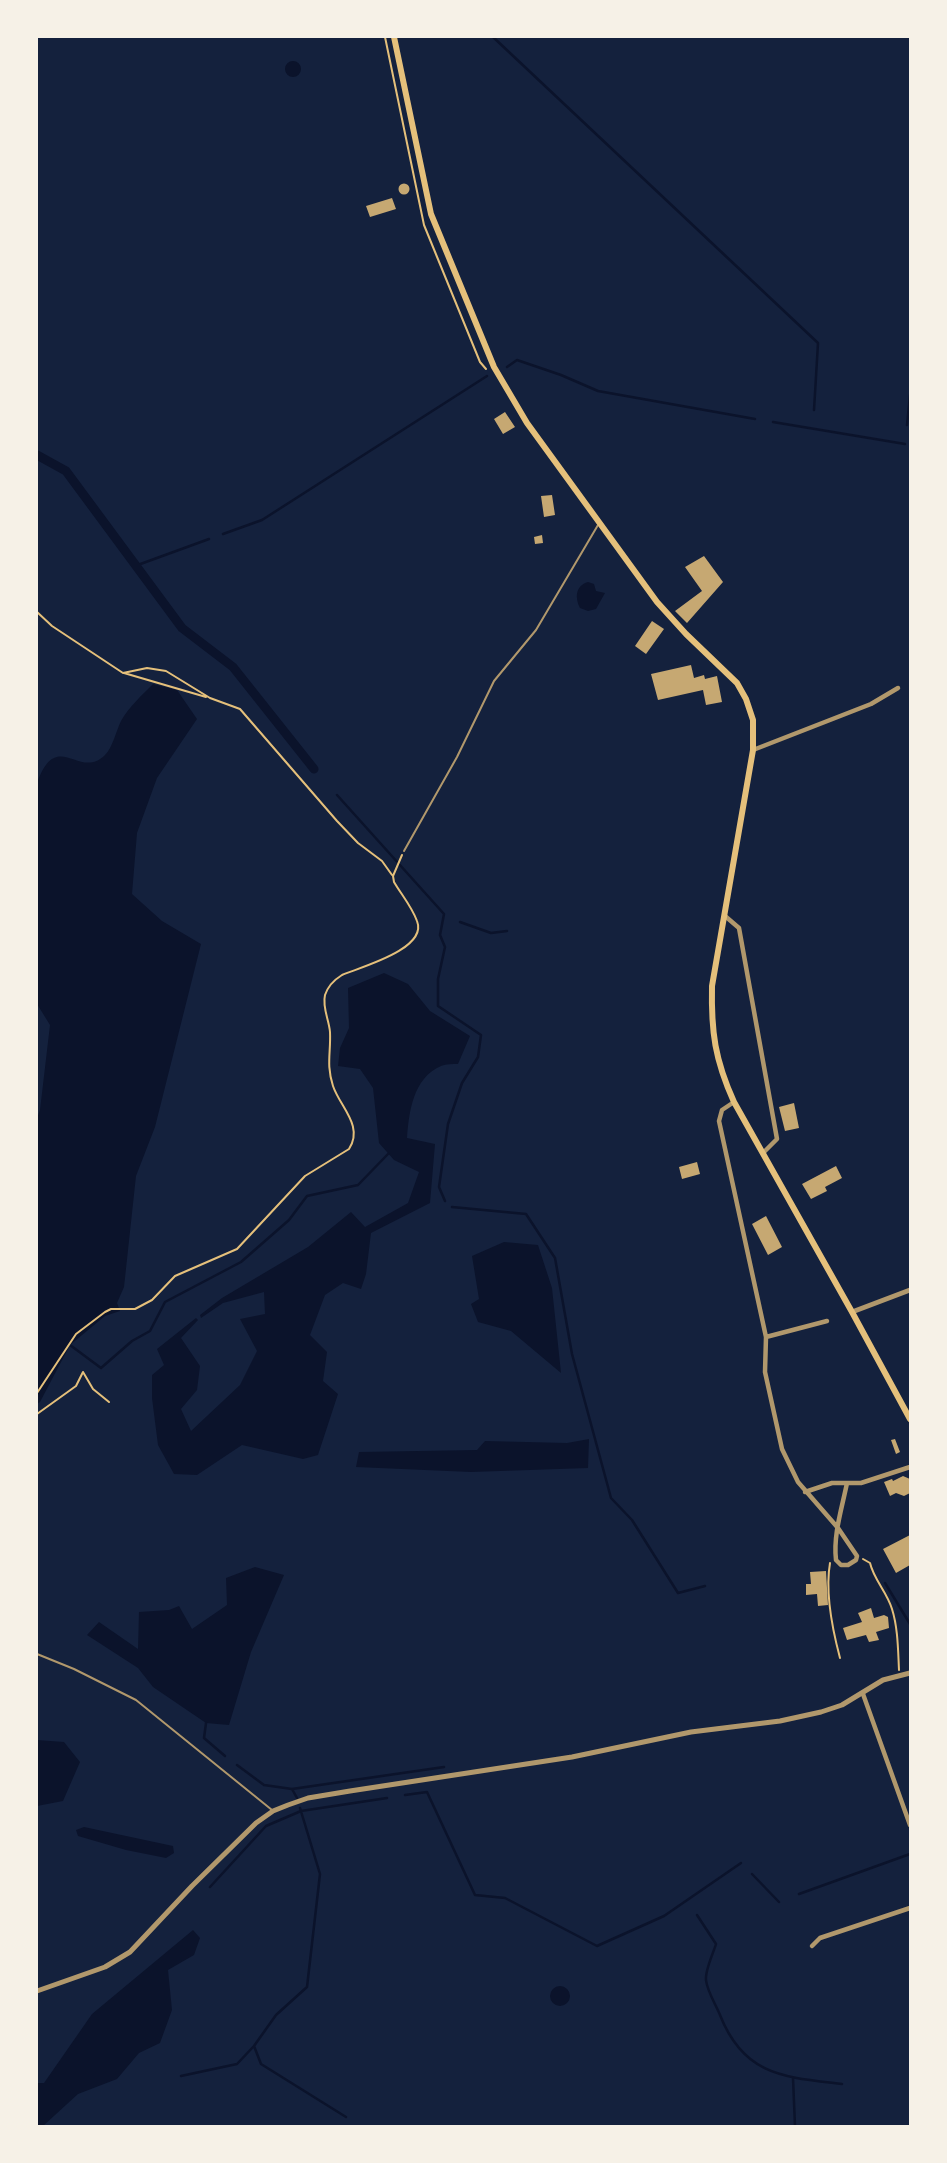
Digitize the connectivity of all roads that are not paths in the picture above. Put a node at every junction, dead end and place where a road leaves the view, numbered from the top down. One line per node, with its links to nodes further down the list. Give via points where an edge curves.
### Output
1 (394, 37): 2 (main road, via 431,214 494,367 527,423)
2 (601, 522): 4 (main road, via 657,602 737,683 753,720); 5 (lane, via 536,630 494,681)
3 (898, 688): 4 (street, via 871,704)
4 (753, 750): 6 (main road)
5 (404, 851)
6 (725, 916): 7 (main road, via 711,1018 722,1075); 8 (street, via 739,928 771,1101 777,1139)
7 (734, 1102): 8 (main road); 12 (street, via 722,1110 719,1121)
8 (763, 1154): 10 (main road)
9 (910, 1290): 10 (street)
10 (852, 1312): 13 (main road)
11 (827, 1321): 12 (street)
12 (766, 1336): 16 (street, via 765,1372 782,1449)
13 (910, 1419)
14 (910, 1466): 15 (street, via 861,1483)
15 (847, 1483): 16 (street); 17 (street)
16 (805, 1492): 17 (street)
17 (838, 1528): 17 (street, via 835,1560 848,1565 857,1556)
18 (37, 1654): 21 (lane, via 136,1700)
19 (910, 1673): 20 (street, via 883,1680)
20 (863, 1694): 21 (street, via 842,1705 780,1721 308,1798); 22 (street)
21 (273, 1811): 25 (street, via 192,1885 130,1952 105,1967)
22 (910, 1825)
23 (910, 1908): 24 (street, via 820,1938)
24 (812, 1945)
25 (37, 1991)

